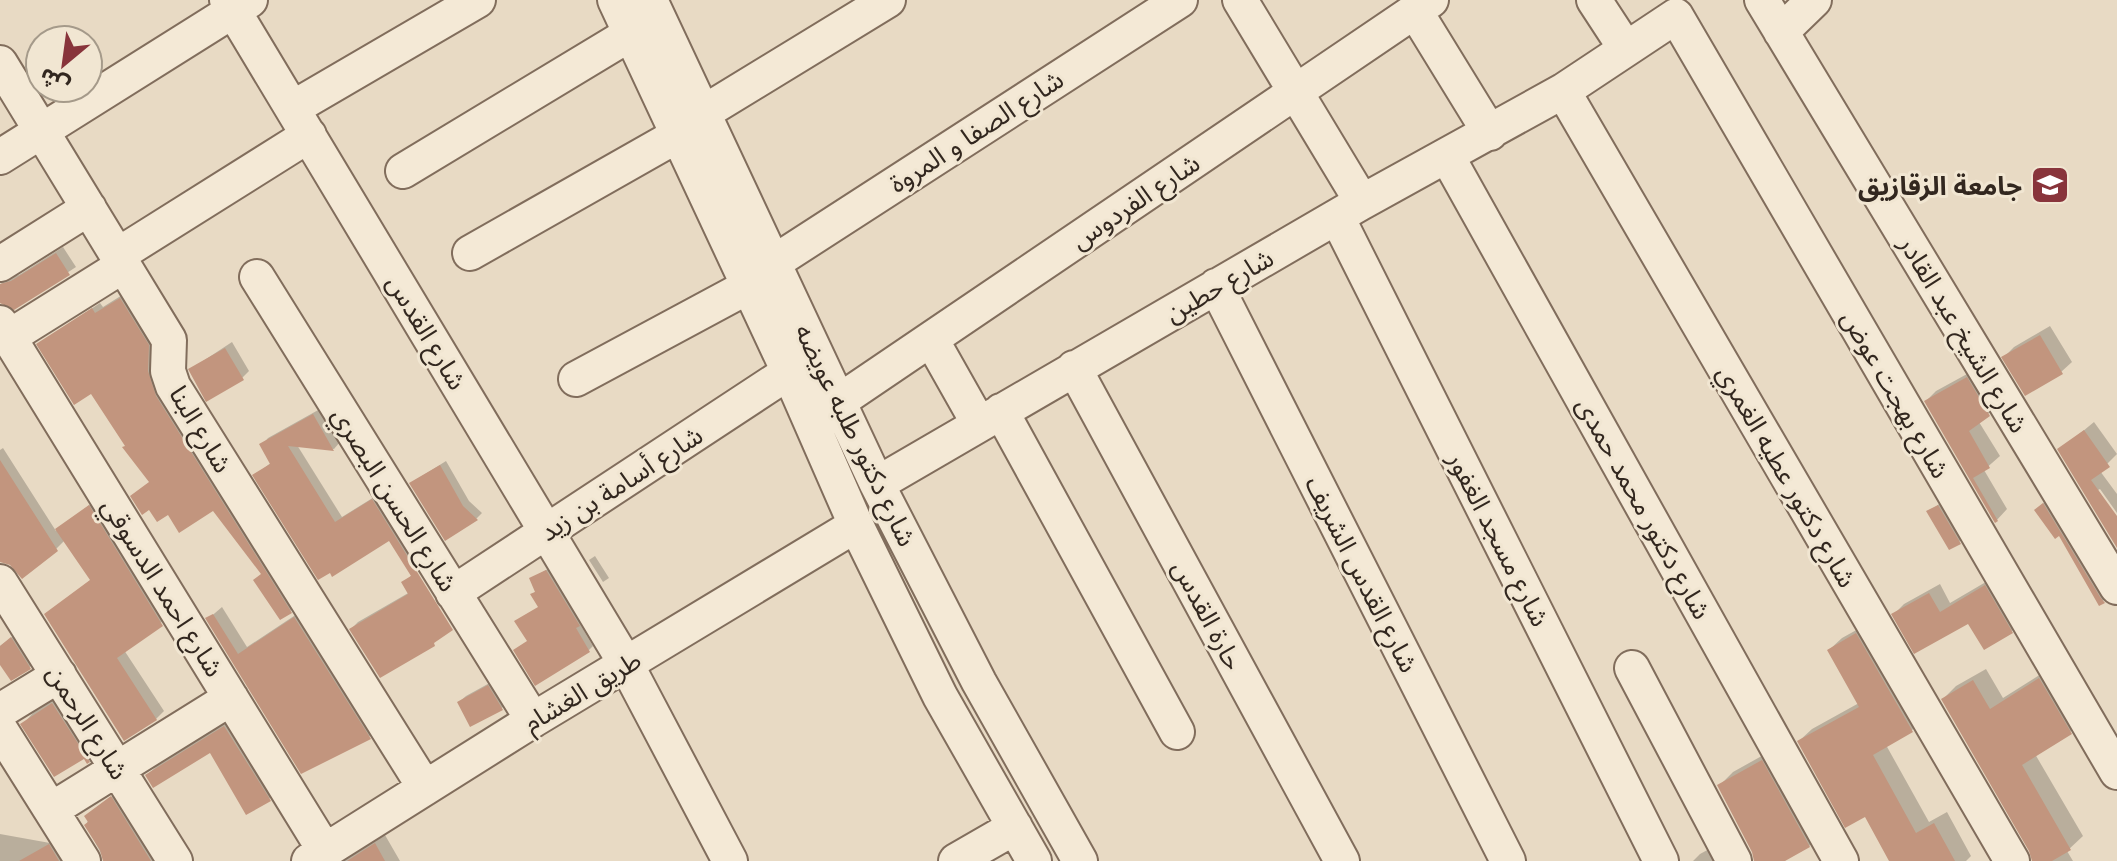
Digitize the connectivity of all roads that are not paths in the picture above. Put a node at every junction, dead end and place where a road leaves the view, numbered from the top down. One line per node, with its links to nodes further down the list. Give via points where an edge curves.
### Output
1 (478, 0): 20 (street)
2 (615, 0): 14 (street, شارع دكتور طلبه عويضه)
3 (650, 0): 19 (street, شارع دكتور طلبه عويضه)
4 (888, 0): 19 (street)
5 (1180, 0): 32 (street, شارع الصفا و المروة)
6 (1240, 0): 18 (street, شارع مسجد الغفور)
7 (1594, 0): 15 (street)
8 (1762, 0): 13 (street, شارع الشيخ عبد القادر)
9 (1814, 0): 13 (street)
10 (237, 3): 20 (street, شارع القدس); 21 (street)
11 (1423, 5): 18 (street, شارع الفردوس); 22 (street)
12 (1676, 16): 15 (street, شارع حطين); 57 (street, شارع بهجت عوض)
13 (1781, 32): 46 (street, شارع الشيخ عبد القادر)
14 (630, 34): 23 (street, شارع دكتور طلبه عويضه); 26 (street)
15 (1626, 49): 17 (street, شارع حطين)
16 (0, 63): 21 (street, شارع البنا)
17 (1563, 91): 22 (street, شارع حطين); 73 (street, شارع دكتور عطيه الغمري)
18 (1295, 92): 28 (street, شارع مسجد الغفور); 35 (street, شارع الفردوس)
19 (703, 113): 32 (street, شارع دكتور طلبه عويضه)
20 (301, 122): 30 (street); 44 (street, شارع القدس)
21 (42, 130): 25 (street); 27 (street, شارع البنا)
22 (1490, 133): 24 (street, شارع حطين)
23 (678, 135): 29 (street); 32 (street, شارع دكتور طلبه عويضه)
24 (1447, 156): 28 (street, شارع حطين); 72 (street, شارع دكتور محمد حمدى)
25 (0, 157)
26 (403, 171)
27 (89, 208): 30 (street, شارع البنا); 31 (street)
28 (1350, 210): 34 (street, شارع حطين); 70 (street, شارع مسجد الغفور)
29 (470, 253)
30 (121, 260): 36 (street); 58 (street, شارع البنا, via 169,340 173,386)
31 (0, 264)
32 (761, 274): 38 (street, شارع دكتور طلبه عويضه); 39 (street, شارع الصفا و المروة); 40 (street, شارع دكتور طلبه عويضه)
33 (257, 277): 47 (street, شارع الحسن البصري)
34 (1216, 286): 37 (street, شارع حطين); 69 (street, شارع القدس الشريف)
35 (931, 339): 40 (street, شارع الفردوس); 41 (street)
36 (8, 348): 51 (street, شارع احمد الدسوقي)
37 (1074, 368): 41 (street, شارع حطين); 68 (street, حارة القدس)
38 (789, 372): 43 (street, شارع دكتور طلبه عويضه); 44 (street, شارع أسامة بن زيد)
39 (576, 379)
40 (838, 402): 42 (street, شارع دكتور طلبه عويضه)
41 (990, 418): 42 (street, شارع حطين); 55 (street)
42 (877, 484): 67 (street, شارع دكتور طلبه عويضه, via 979,682)
43 (856, 525): 48 (street, طريق الغشام); 60 (street, شارع دكتور طلبه عويضه, via 940,696)
44 (547, 531): 47 (street, شارع أسامة بن زيد); 48 (street, شارع القدس)
45 (0, 582): 50 (street, شارع الرحمن)
46 (2117, 587)
47 (453, 593): 53 (street, شارع الحسن البصري)
48 (626, 664): 53 (street, طريق الغشام); 64 (street, شارع القدس)
49 (1632, 668): 71 (street)
50 (59, 675): 52 (street); 56 (street, شارع الرحمن)
51 (231, 698): 56 (street); 61 (street, شارع احمد الدسوقي)
52 (0, 711)
53 (533, 720): 58 (street, طريق الغشام)
54 (0, 729): 59 (street)
55 (1177, 732)
56 (117, 769): 59 (street); 63 (street, شارع الرحمن)
57 (2117, 772)
58 (425, 788): 61 (street, طريق الغشام)
59 (51, 810): 62 (street)
60 (1015, 827): 65 (street); 66 (street, شارع دكتور طلبه عويضه)
61 (317, 856)
62 (83, 861)
63 (175, 861)
64 (730, 861)
65 (956, 861)
66 (1034, 861)
67 (1080, 861)
68 (1342, 861)
69 (1508, 861)
70 (1661, 861)
71 (1734, 861)
72 (1841, 861)
73 (2012, 861)

